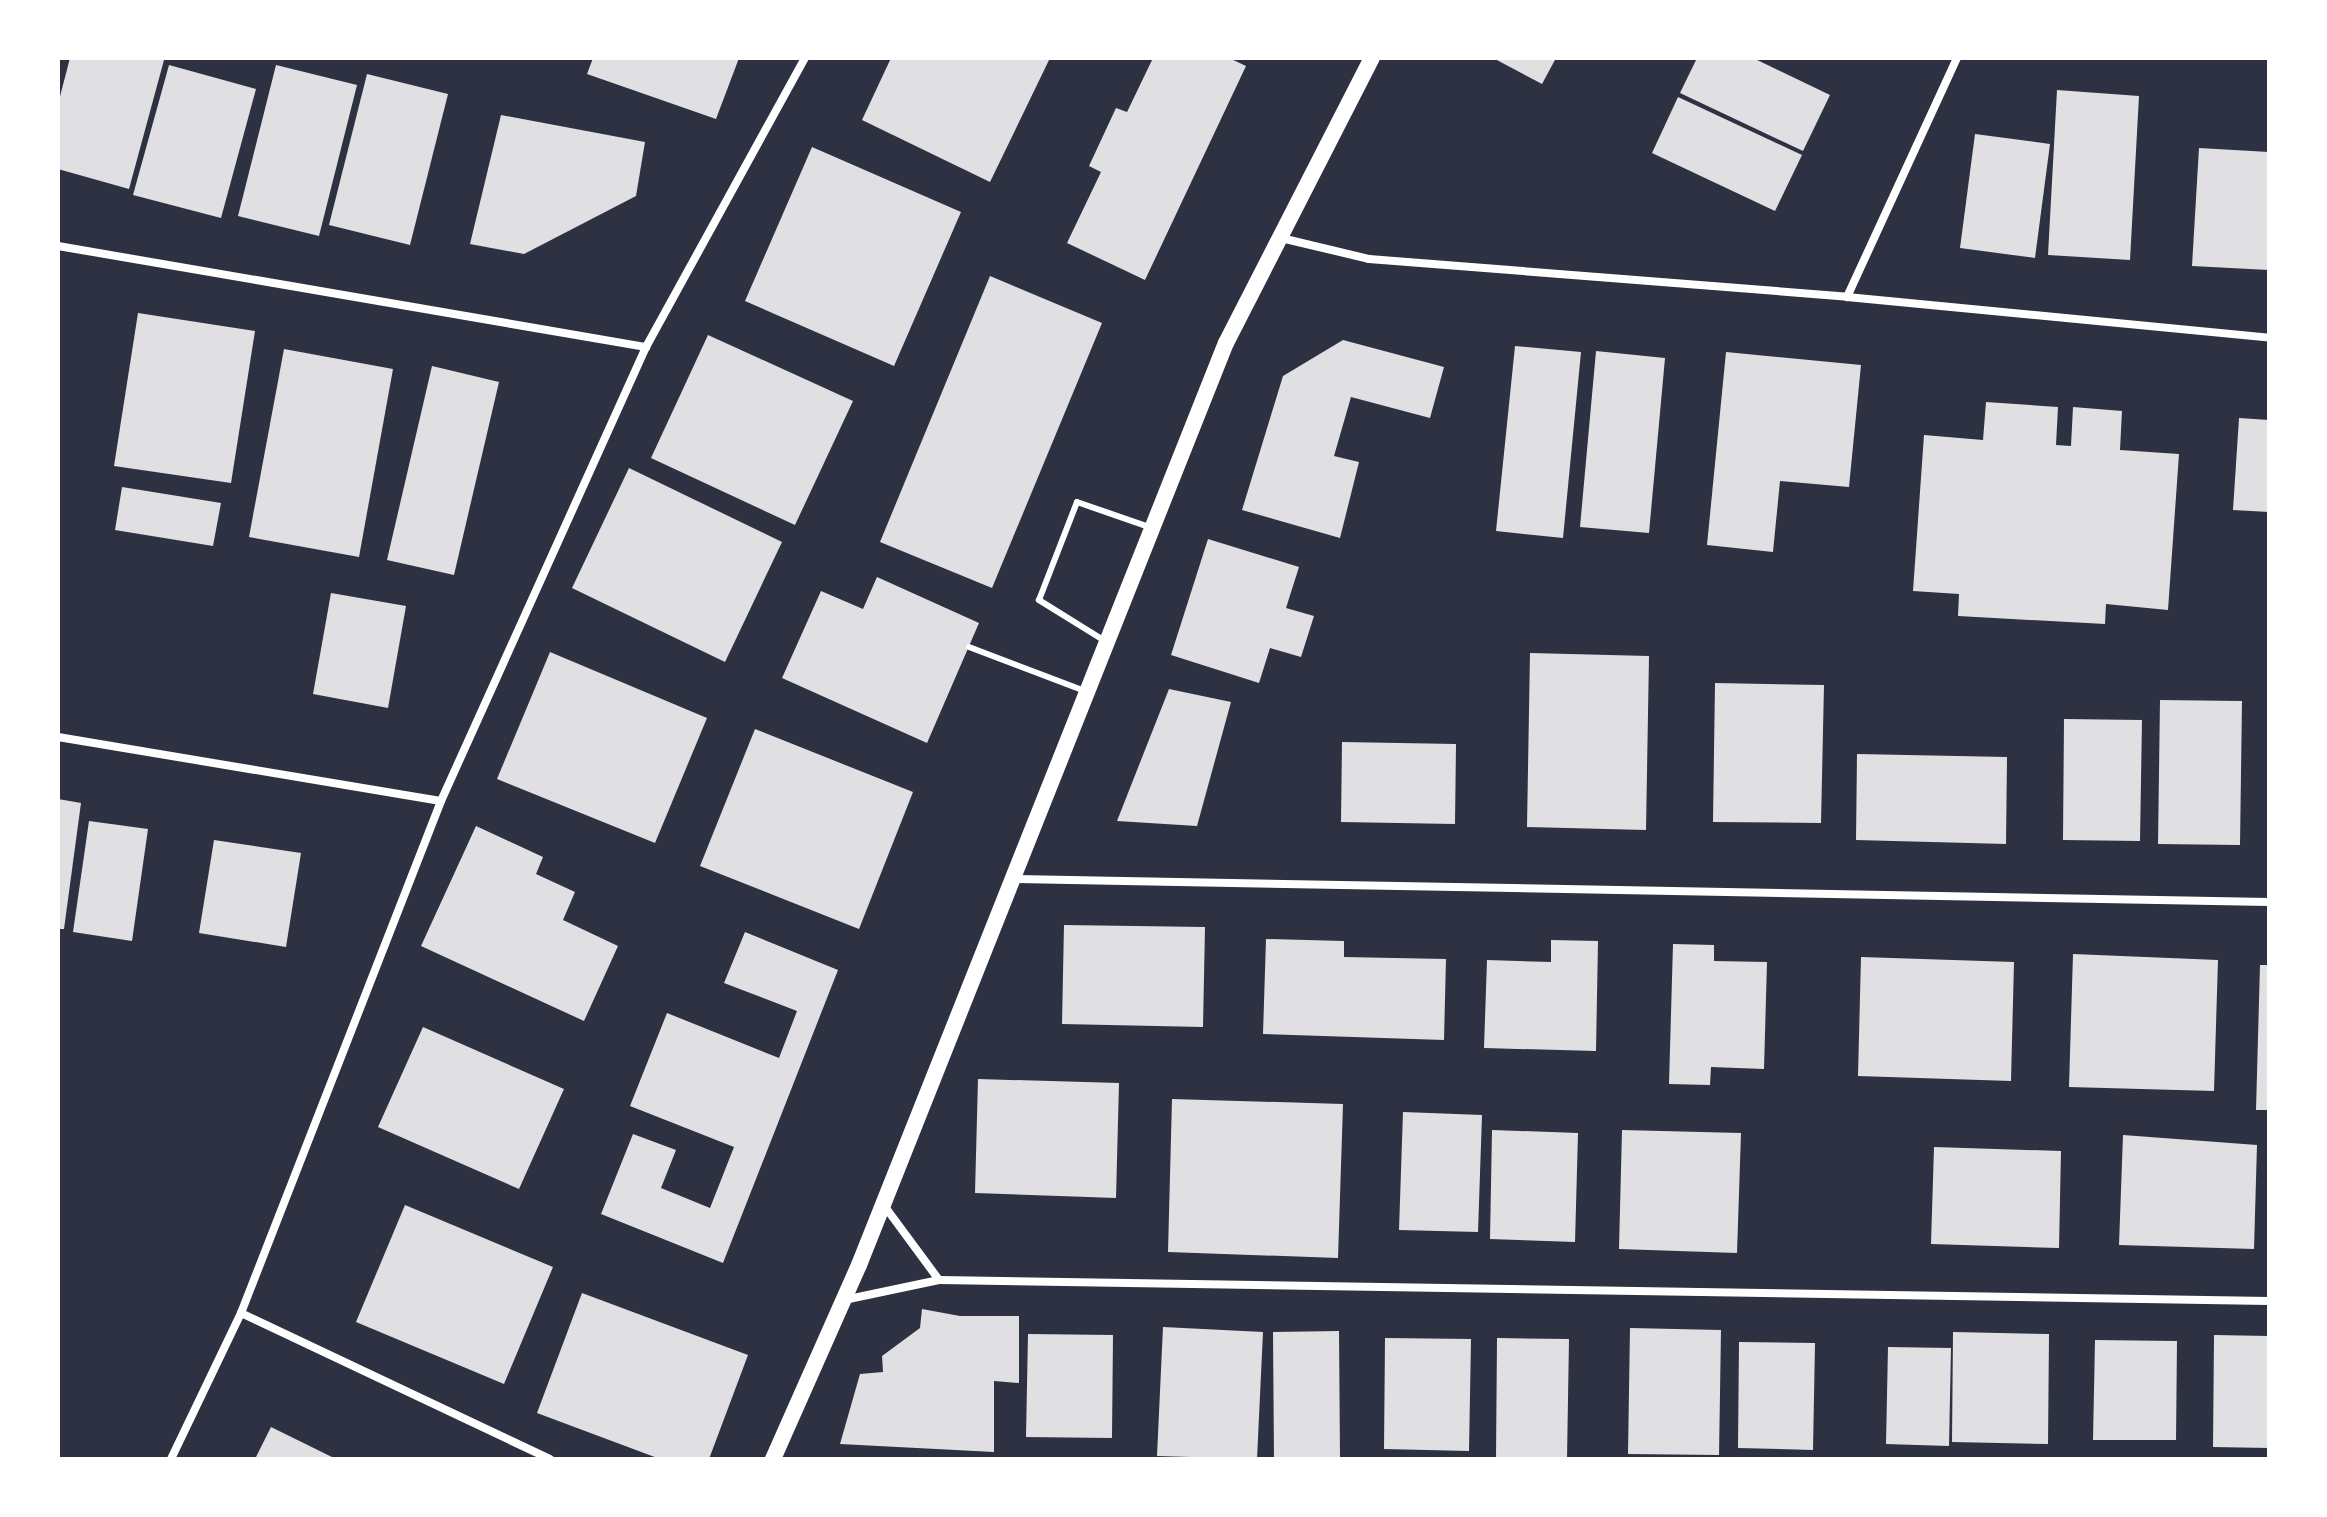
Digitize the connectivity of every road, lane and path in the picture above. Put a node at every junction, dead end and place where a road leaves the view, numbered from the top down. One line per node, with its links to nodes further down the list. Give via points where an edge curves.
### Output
1 (805, 58): 8 (street)
2 (1372, 58): 4 (main road)
3 (1957, 58): 6 (street)
4 (1281, 238): 6 (street, via 1369,259); 9 (main road, via 1226,343)
5 (58, 246): 8 (street)
6 (1847, 297): 7 (street)
7 (2269, 338)
8 (646, 347): 14 (street)
9 (1153, 529): 10 (main road); 10 (lane, via 1077,502 1039,600)
10 (1108, 643): 12 (main road)
11 (969, 647): 12 (lane)
12 (1088, 692): 15 (main road)
13 (58, 737): 14 (street)
14 (441, 801): 21 (street)
15 (1015, 879): 16 (street); 17 (main road)
16 (2269, 902)
17 (883, 1204): 18 (street); 19 (main road)
18 (939, 1280): 19 (street); 20 (street)
19 (843, 1301): 24 (main road)
20 (2269, 1301)
21 (241, 1313): 22 (street); 23 (street)
22 (171, 1459)
23 (550, 1459)
24 (773, 1459)

